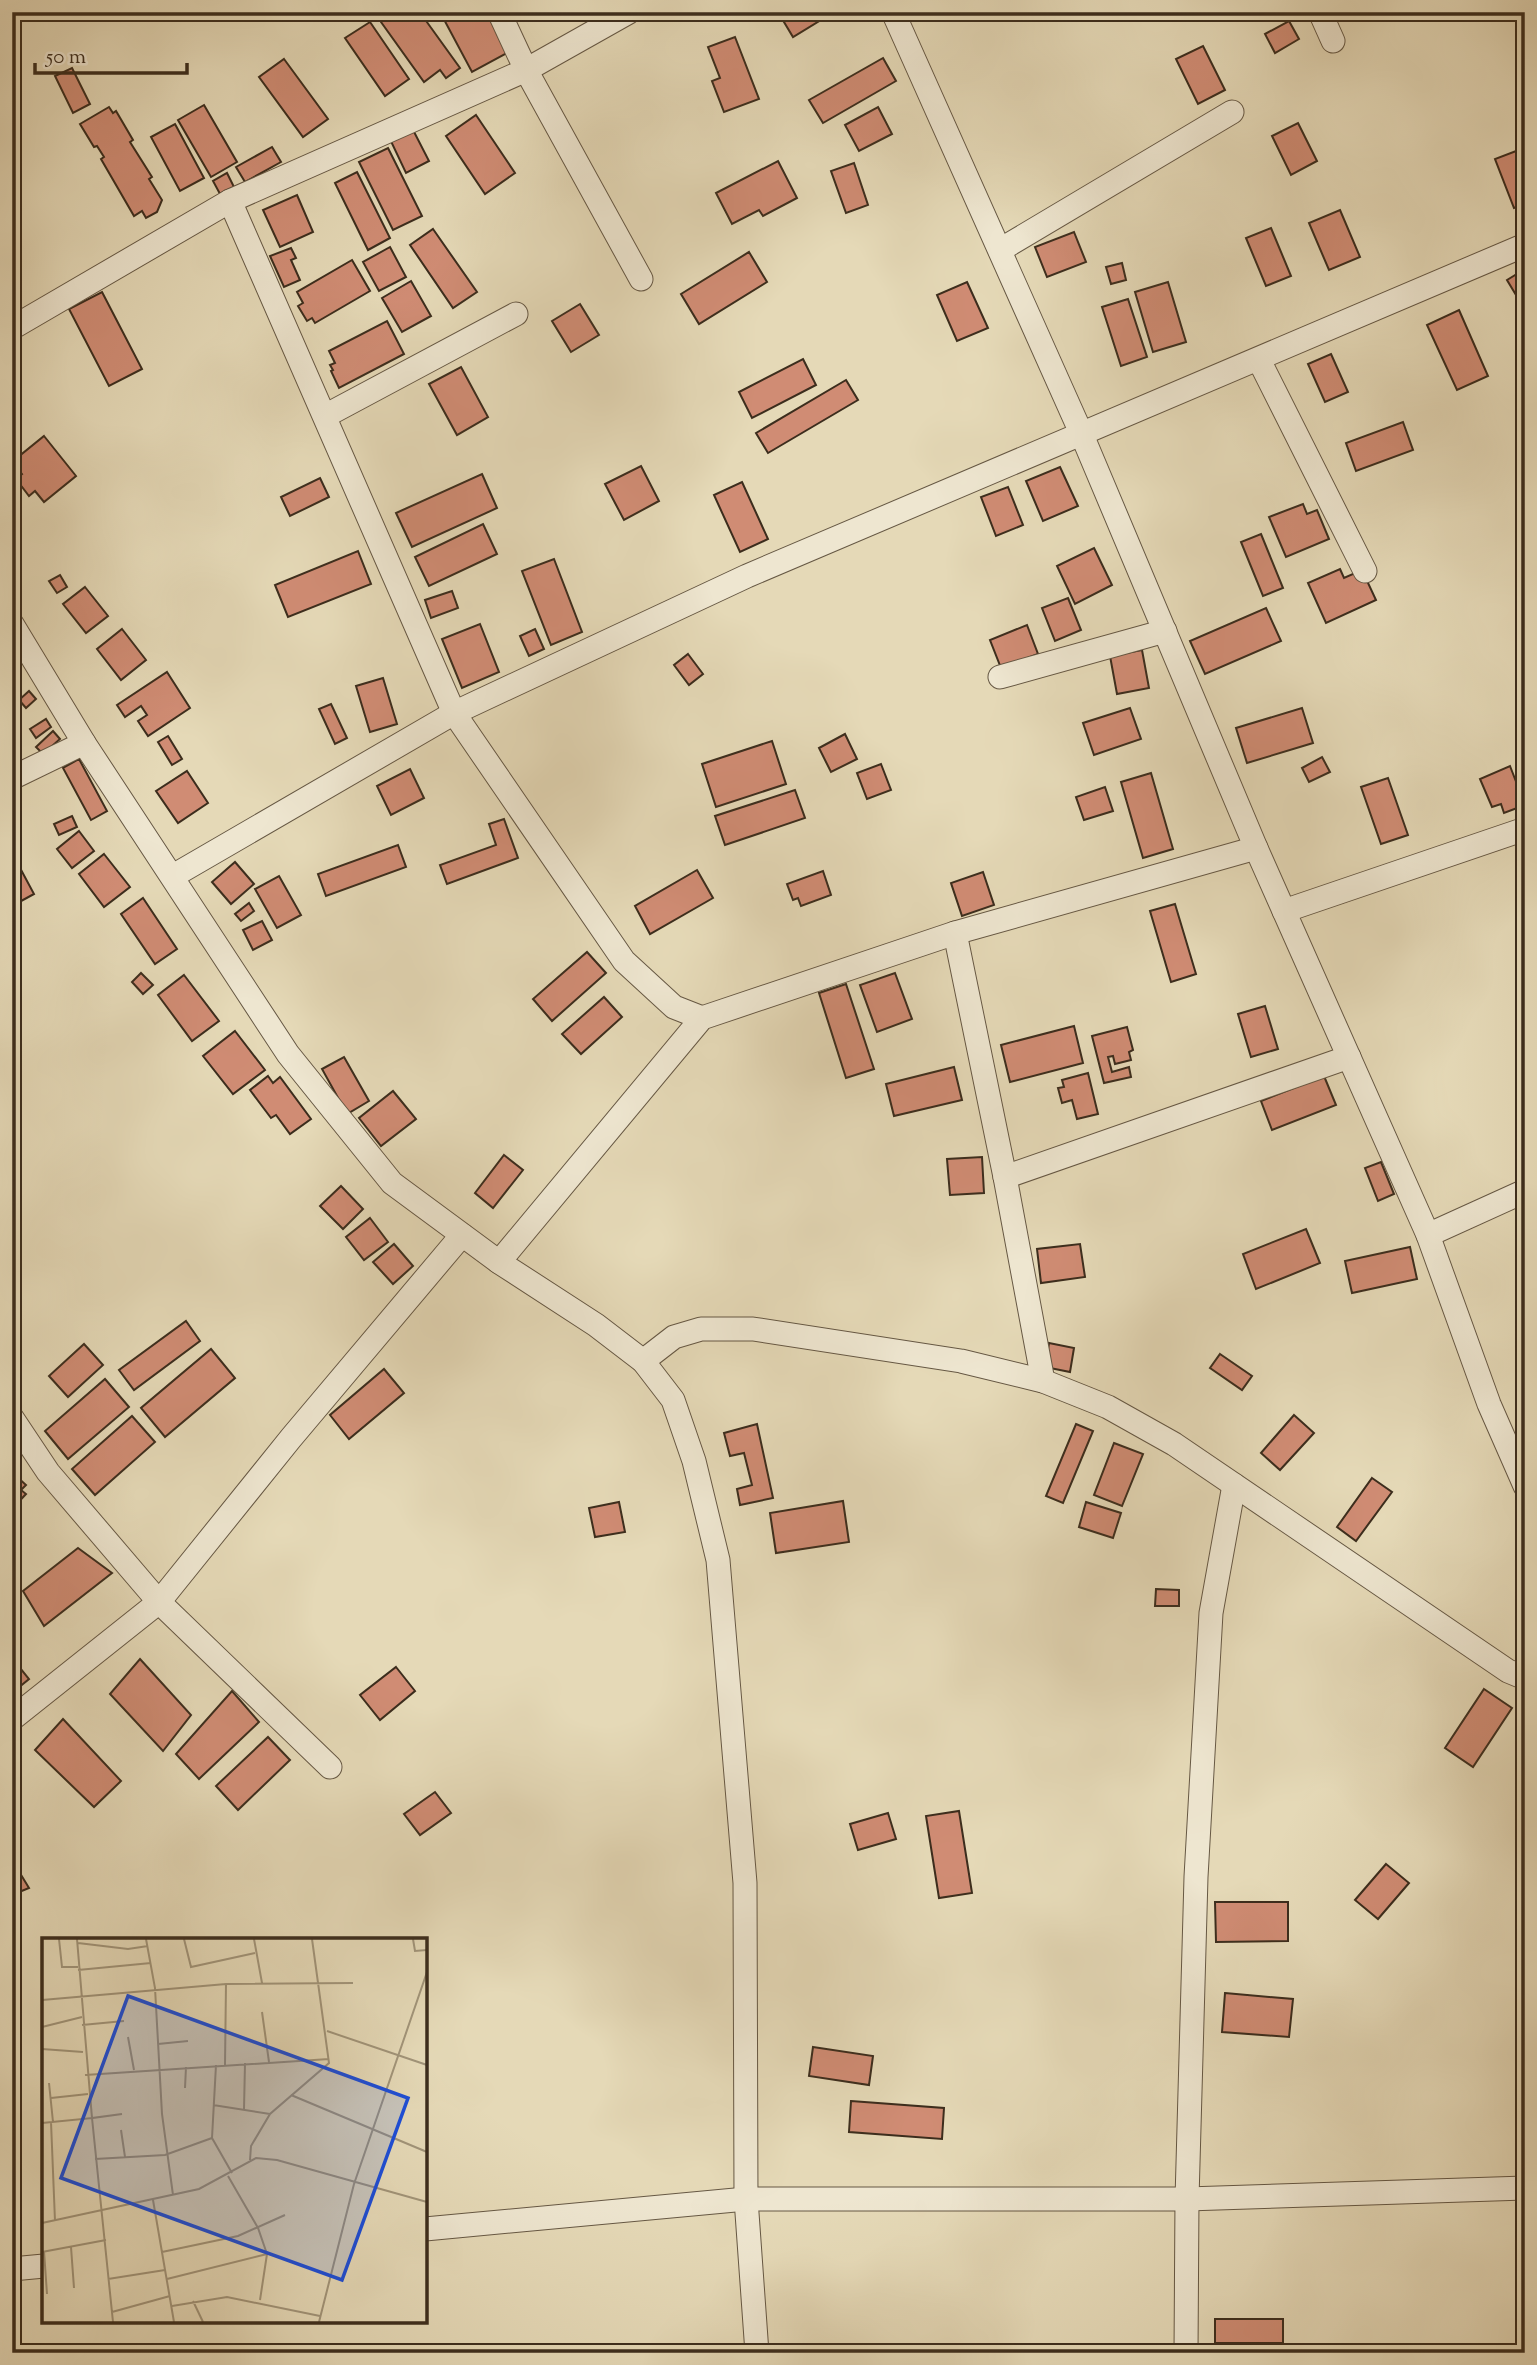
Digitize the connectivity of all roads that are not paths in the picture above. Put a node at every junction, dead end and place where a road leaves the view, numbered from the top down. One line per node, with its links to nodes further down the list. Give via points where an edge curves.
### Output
1 (499, 12): 6 (street)
2 (629, 12): 6 (street)
3 (893, 12): 10 (street)
4 (1321, 12): 5 (street)
5 (1333, 41)
6 (526, 69): 8 (street); 11 (street)
7 (1232, 112): 10 (street)
8 (230, 201): 13 (street); 15 (street)
9 (1525, 245): 14 (street)
10 (1000, 250): 16 (street)
11 (640, 279)
12 (516, 314): 15 (street)
13 (12, 328)
14 (1259, 359): 16 (street); 17 (street)
15 (325, 416): 21 (street)
16 (1082, 435): 19 (street); 21 (street, via 747,576)
17 (1365, 571)
18 (12, 624): 22 (street)
19 (1165, 631): 20 (street); 25 (street)
20 (1000, 677)
21 (454, 713): 26 (street); 29 (street, via 624,961 674,1007)
22 (84, 743): 23 (street); 26 (street)
23 (12, 778)
24 (1525, 829): 27 (street)
25 (1256, 848): 27 (street); 28 (street)
26 (173, 876): 33 (street, via 288,1054 392,1183)
27 (1284, 911): 30 (street)
28 (954, 933): 29 (street); 31 (street)
29 (702, 1018): 35 (street)
30 (1349, 1057): 31 (street); 34 (street)
31 (1005, 1177): 37 (street)
32 (1525, 1191): 34 (street)
33 (462, 1235): 35 (street); 41 (street)
34 (1428, 1235): 40 (street, via 1489,1404)
35 (499, 1262): 36 (street)
36 (643, 1361): 37 (street, via 674,1337 701,1329 753,1329 961,1361); 46 (street, via 673,1400 694,1461 718,1560 745,1883)
37 (1043, 1381): 39 (street, via 1108,1407)
38 (12, 1418): 41 (street, via 48,1472)
39 (1234, 1485): 42 (street, via 1508,1671); 47 (street, via 1212,1613 1196,1877)
40 (1525, 1486)
41 (159, 1602): 43 (street); 44 (street)
42 (1525, 1678)
43 (12, 1720)
44 (330, 1767)
45 (1525, 2188): 47 (street)
46 (746, 2199): 47 (street); 48 (street); 51 (street)
47 (1187, 2199): 52 (street)
48 (427, 2229)
49 (42, 2266): 50 (street)
50 (12, 2269)
51 (757, 2353)
52 (1186, 2353)

